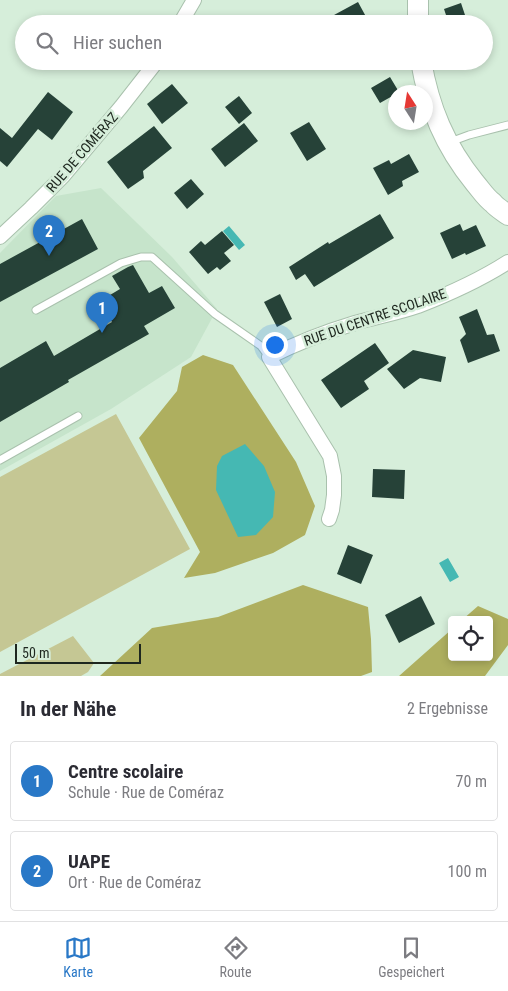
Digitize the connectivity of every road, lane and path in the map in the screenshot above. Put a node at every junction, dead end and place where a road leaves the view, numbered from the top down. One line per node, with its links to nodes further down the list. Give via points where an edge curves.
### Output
1 (194, 0): 3 (street)
2 (418, 0): 4 (street)
3 (185, 15)
4 (418, 15)
5 (150, 70): 10 (street, RUE DE COMÉRAZ, via 63,176)
6 (423, 70): 8 (street, via 429,98)
7 (508, 125): 8 (lane)
8 (448, 144): 9 (street, via 462,167 492,203)
9 (508, 215)
10 (0, 237)
11 (508, 262): 13 (street, RUE DU CENTRE SCOLAIRE, via 460,288 417,306 324,333)
12 (36, 310): 13 (lane, via 120,263 152,257 215,314 261,346)
13 (269, 357): 16 (street, via 330,456 334,495)
14 (78, 416): 15 (lane)
15 (0, 460)
16 (329, 519)

